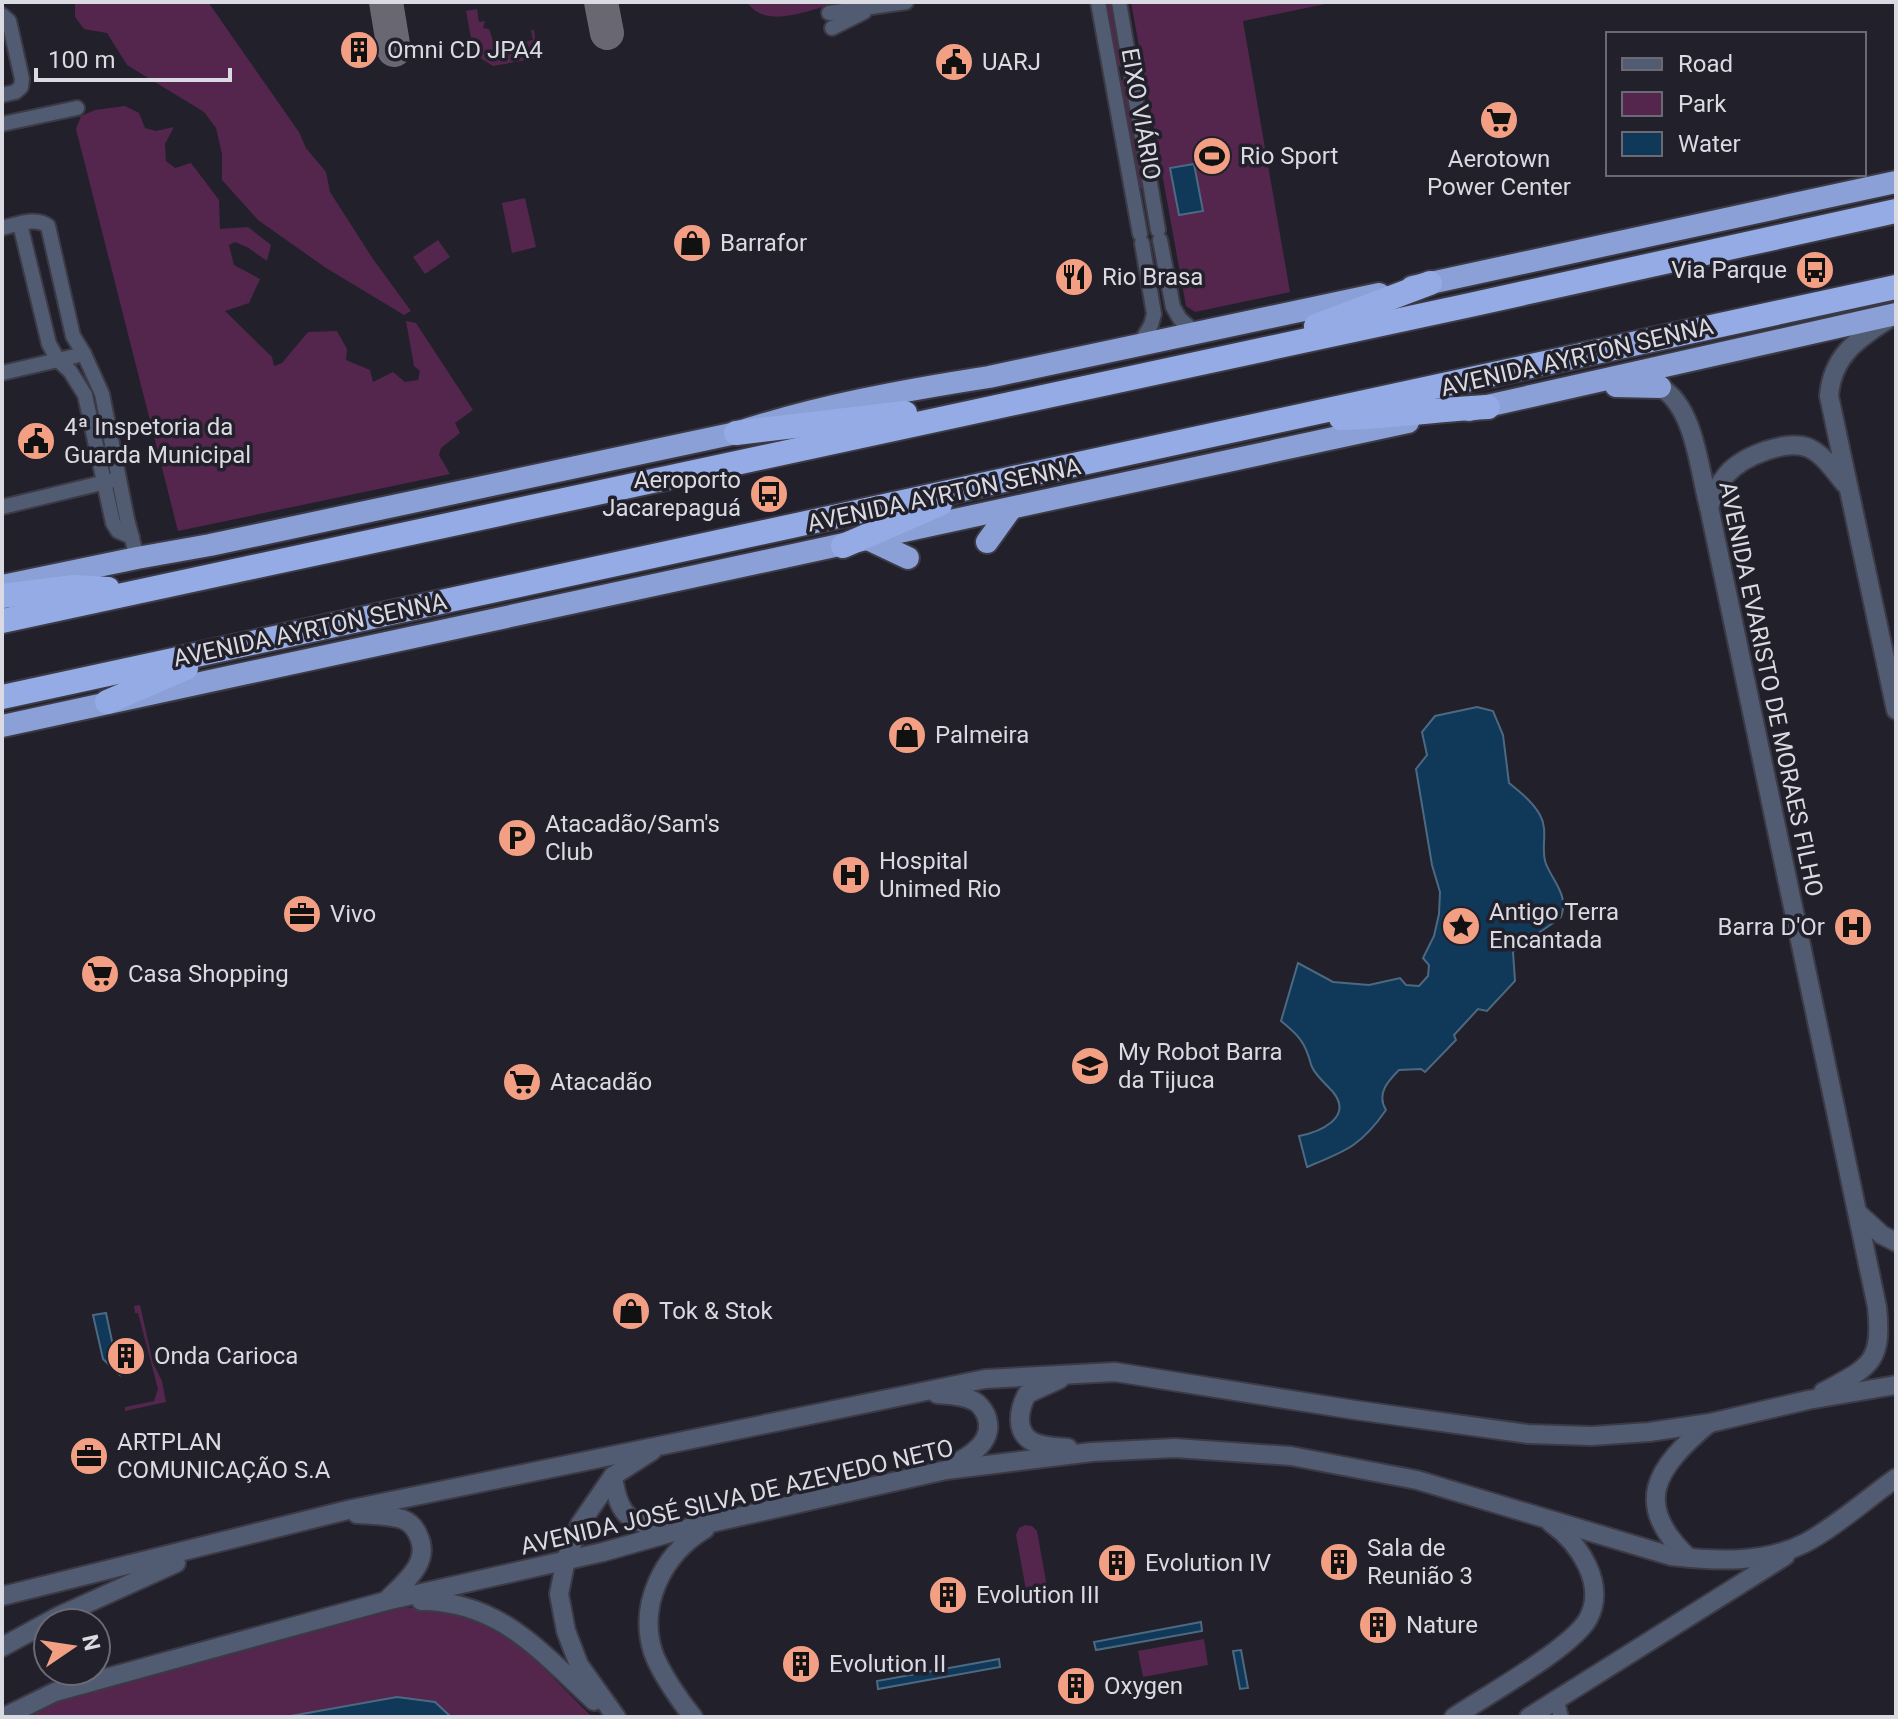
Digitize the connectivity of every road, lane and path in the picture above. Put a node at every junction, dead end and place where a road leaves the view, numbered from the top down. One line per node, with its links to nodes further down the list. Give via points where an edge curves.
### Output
1 (906, 2): 5 (street)
2 (1098, 2): 16 (street, EIXO VIÁRIO)
3 (1119, 2): 15 (street, EIXO VIÁRIO)
4 (2, 15): 6 (street, via 9,21 22,79 15,92)
5 (831, 20)
6 (2, 95)
7 (77, 108): 8 (street)
8 (2, 124)
9 (1896, 182): 13 (highway)
10 (1896, 211): 20 (highway)
11 (20, 224): 12 (street); 21 (street, via 36,221 48,226 67,319); 22 (street, via 49,344)
12 (2, 228)
13 (1430, 283): 18 (highway); 20 (highway)
14 (1896, 287): 27 (highway, AVENIDA AYRTON SENNA)
15 (1171, 299): 16 (street); 18 (street, EIXO VIÁRIO, via 1180,319)
16 (1154, 303): 19 (street, EIXO VIÁRIO, via 1151,325)
17 (1896, 314): 24 (highway, AVENIDA AYRTON SENNA); 33 (street, via 1865,333 1833,371 1831,407)
18 (1196, 333): 19 (highway)
19 (1139, 345): 29 (highway, via 807,413)
20 (1255, 351): 28 (highway)
21 (84, 354): 22 (street); 30 (street, via 102,394)
22 (58, 360): 23 (street); 31 (street, via 85,395)
23 (2, 373)
24 (1583, 386): 25 (highway); 26 (highway, AVENIDA AYRTON SENNA)
25 (1660, 387): 35 (street, AVENIDA EVARISTO DE MORAES FILHO, via 1675,398 1686,418)
26 (1488, 407): 27 (highway, via 1387,417); 36 (highway, AVENIDA AYRTON SENNA)
27 (1291, 418): 32 (highway, AVENIDA AYRTON SENNA)
28 (939, 419): 29 (highway, via 910,413); 43 (highway)
29 (736, 433): 40 (highway, via 210,545)
30 (118, 479): 31 (street); 40 (street)
31 (103, 483): 34 (street); 40 (street, via 113,523)
32 (989, 483): 39 (highway); 46 (highway, AVENIDA AYRTON SENNA)
33 (1849, 489): 35 (street, via 1812,450 1782,446 1732,470); 49 (street)
34 (2, 507)
35 (1709, 507): 51 (street, AVENIDA EVARISTO DE MORAES FILHO)
36 (1010, 510): 37 (highway, AVENIDA AYRTON SENNA); 38 (highway)
37 (870, 540): 39 (highway, AVENIDA AYRTON SENNA); 41 (highway)
38 (987, 542)
39 (843, 546): 48 (highway, AVENIDA AYRTON SENNA)
40 (135, 547): 42 (highway)
41 (908, 558)
42 (2, 586)
43 (142, 591): 44 (highway, via 74,587); 45 (highway)
44 (2, 596)
45 (2, 621)
46 (260, 639): 47 (highway, AVENIDA AYRTON SENNA); 48 (highway)
47 (2, 697)
48 (107, 702): 50 (highway, AVENIDA AYRTON SENNA)
49 (1896, 710)
50 (2, 726)
51 (1859, 1214): 52 (street); 56 (street, AVENIDA EVARISTO DE MORAES FILHO, via 1877,1307 1877,1349 1868,1364)
52 (1896, 1242)
53 (1074, 1374): 55 (street, via 985,1379); 57 (street, via 1153,1376 1528,1434 1592,1436); 59 (street, via 1027,1394 1018,1418 1033,1442)
54 (1896, 1385): 56 (street)
55 (923, 1392): 58 (street); 60 (street, via 973,1400 988,1419 988,1435 980,1446)
56 (1808, 1400): 57 (street)
57 (1710, 1423): 69 (street, via 1682,1446 1658,1482 1659,1521)
58 (669, 1442): 61 (street); 63 (street)
59 (1092, 1452): 60 (street, AVENIDA JOSÉ SILVA DE AZEVEDO NETO); 64 (street, AVENIDA JOSÉ SILVA DE AZEVEDO NETO, via 1175,1448 1291,1456 1417,1480)
60 (946, 1470): 65 (street, AVENIDA JOSÉ SILVA DE AZEVEDO NETO)
61 (613, 1476): 66 (street, via 622,1512 634,1522); 70 (street, via 580,1524)
62 (1896, 1478): 67 (street, AVENIDA JOSÉ SILVA DE AZEVEDO NETO)
63 (343, 1512): 68 (street); 72 (street, via 398,1518 418,1534 423,1550 417,1568)
64 (1539, 1515): 69 (street, AVENIDA JOSÉ SILVA DE AZEVEDO NETO); 78 (street, via 1582,1553 1593,1583 1589,1617 1566,1643)
65 (717, 1522): 66 (street, AVENIDA JOSÉ SILVA DE AZEVEDO NETO); 77 (street, via 667,1561 647,1621 654,1654)
66 (684, 1529): 70 (street, AVENIDA JOSÉ SILVA DE AZEVEDO NETO)
67 (1804, 1544): 69 (street, AVENIDA JOSÉ SILVA DE AZEVEDO NETO, via 1737,1560); 74 (street)
68 (215, 1545): 71 (street); 73 (street)
69 (1689, 1558)
70 (566, 1559): 72 (street, AVENIDA JOSÉ SILVA DE AZEVEDO NETO); 76 (street, via 559,1594 566,1631 579,1665)
71 (2, 1596)
72 (386, 1601): 75 (street, AVENIDA JOSÉ SILVA DE AZEVEDO NETO, via 55,1692); 76 (street, via 443,1601 493,1616)
73 (2, 1647)
74 (1558, 1708): 79 (street)
75 (4, 1717)
76 (614, 1717)
77 (693, 1717)
78 (1454, 1717)
79 (1529, 1717)

